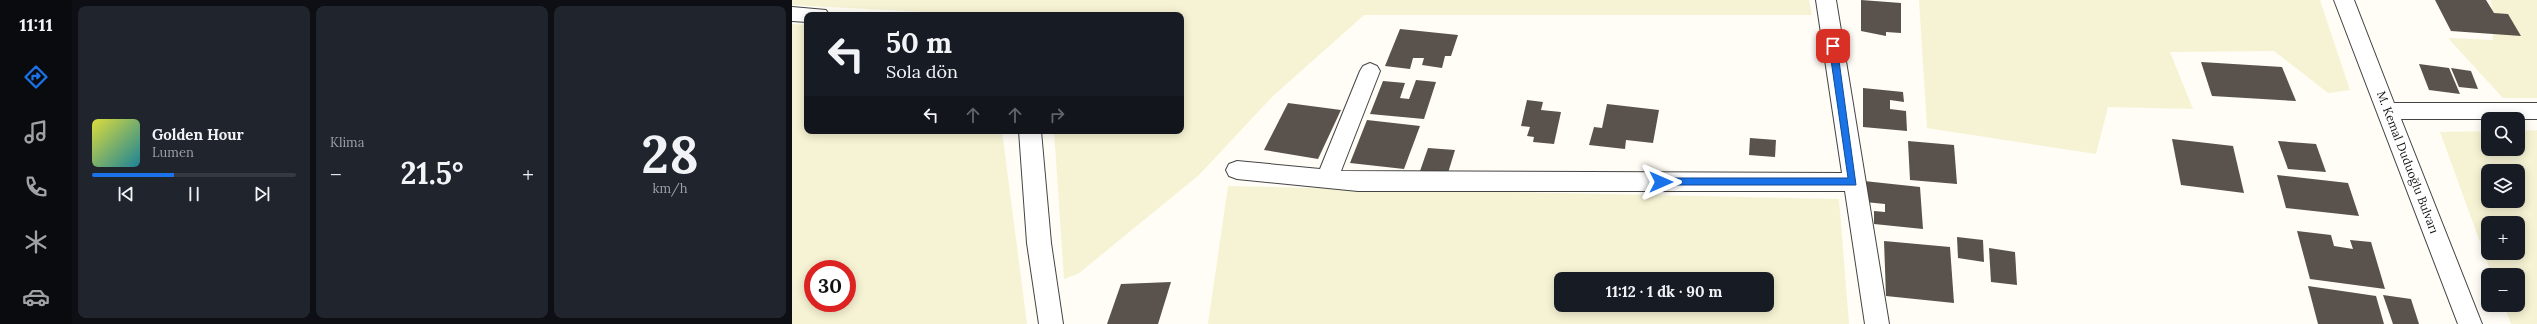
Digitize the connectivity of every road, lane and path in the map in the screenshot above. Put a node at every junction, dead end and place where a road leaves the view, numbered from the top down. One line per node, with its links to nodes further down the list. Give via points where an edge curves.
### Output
1 (1826, 0): 11 (street)
2 (2344, 0): 6 (street, M. Kemal Duduoğlu Bulvarı)
3 (792, 14): 4 (street)
4 (804, 14)
5 (1370, 71): 10 (street)
6 (2388, 111): 7 (street); 14 (street, M. Kemal Duduoğlu Bulvarı)
7 (2537, 111)
8 (1030, 134): 12 (street, via 1038,243)
9 (1237, 170): 10 (street)
10 (1327, 179): 11 (street, via 1358,182)
11 (1853, 182): 13 (street)
12 (1051, 324)
13 (1877, 324)
14 (2470, 324)

